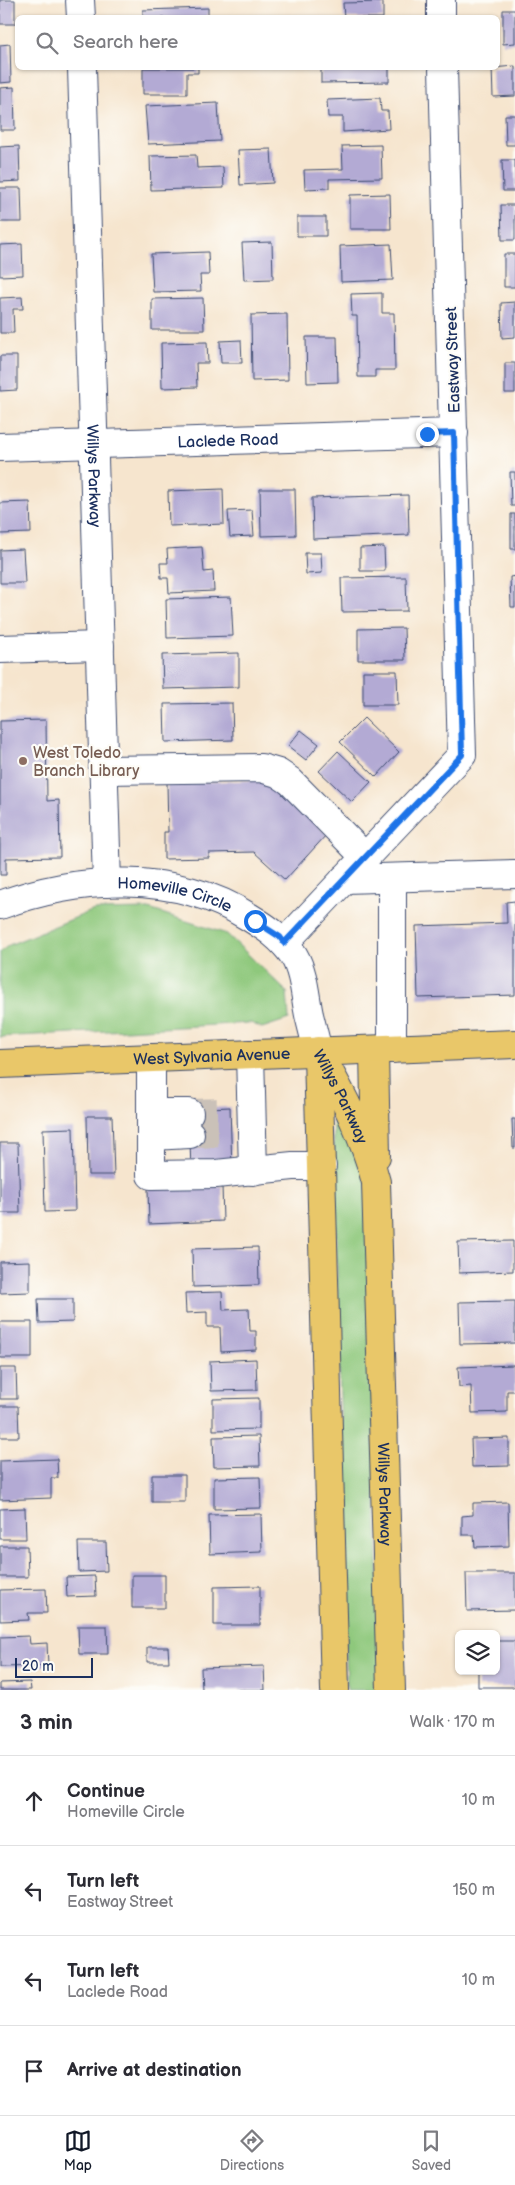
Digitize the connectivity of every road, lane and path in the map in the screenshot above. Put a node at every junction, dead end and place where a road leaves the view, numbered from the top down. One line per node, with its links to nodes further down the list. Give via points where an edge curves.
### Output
1 (80, 0): 3 (street)
2 (441, 0): 4 (street)
3 (81, 15)
4 (441, 15)
5 (82, 70): 8 (street, Willys Parkway)
6 (443, 70): 7 (street, Eastway Street)
7 (454, 433): 8 (street, Laclede Road); 13 (street, Eastway Street, via 462,755)
8 (93, 444): 9 (street, Laclede Road); 10 (street, Willys Parkway)
9 (0, 447)
10 (100, 646): 11 (street); 12 (street, Willys Parkway)
11 (0, 649)
12 (104, 770): 13 (street, via 261,768 278,772); 17 (street, Willys Parkway)
13 (365, 857): 16 (street, Eastway Street)
14 (515, 874): 15 (street)
15 (392, 878): 16 (street); 21 (street)
16 (344, 879): 19 (street, Eastway Street)
17 (107, 883): 18 (street, Homeville Circle, via 62,888); 19 (street, Homeville Circle, via 165,884 199,893 228,904 280,937)
18 (0, 905)
19 (284, 943): 22 (street, Homeville Circle, via 295,958 304,986)
20 (515, 1044): 21 (main road, West Sylvania Avenue)
21 (383, 1049): 22 (main road, West Sylvania Avenue); 30 (main road)
22 (318, 1051): 23 (main road, West Sylvania Avenue); 28 (main road, Willys Parkway); 30 (main road, Willys Parkway, via 357,1126)
23 (250, 1054): 24 (main road, West Sylvania Avenue); 29 (street, via 241,1123)
24 (151, 1058): 25 (main road, West Sylvania Avenue); 26 (street)
25 (0, 1064)
26 (151, 1124): 27 (street); 29 (street, via 152,1175)
27 (189, 1124)
28 (322, 1166): 29 (street); 31 (main road, Willys Parkway)
29 (253, 1171)
30 (376, 1182): 32 (main road, Willys Parkway)
31 (335, 1690)
32 (391, 1690)

